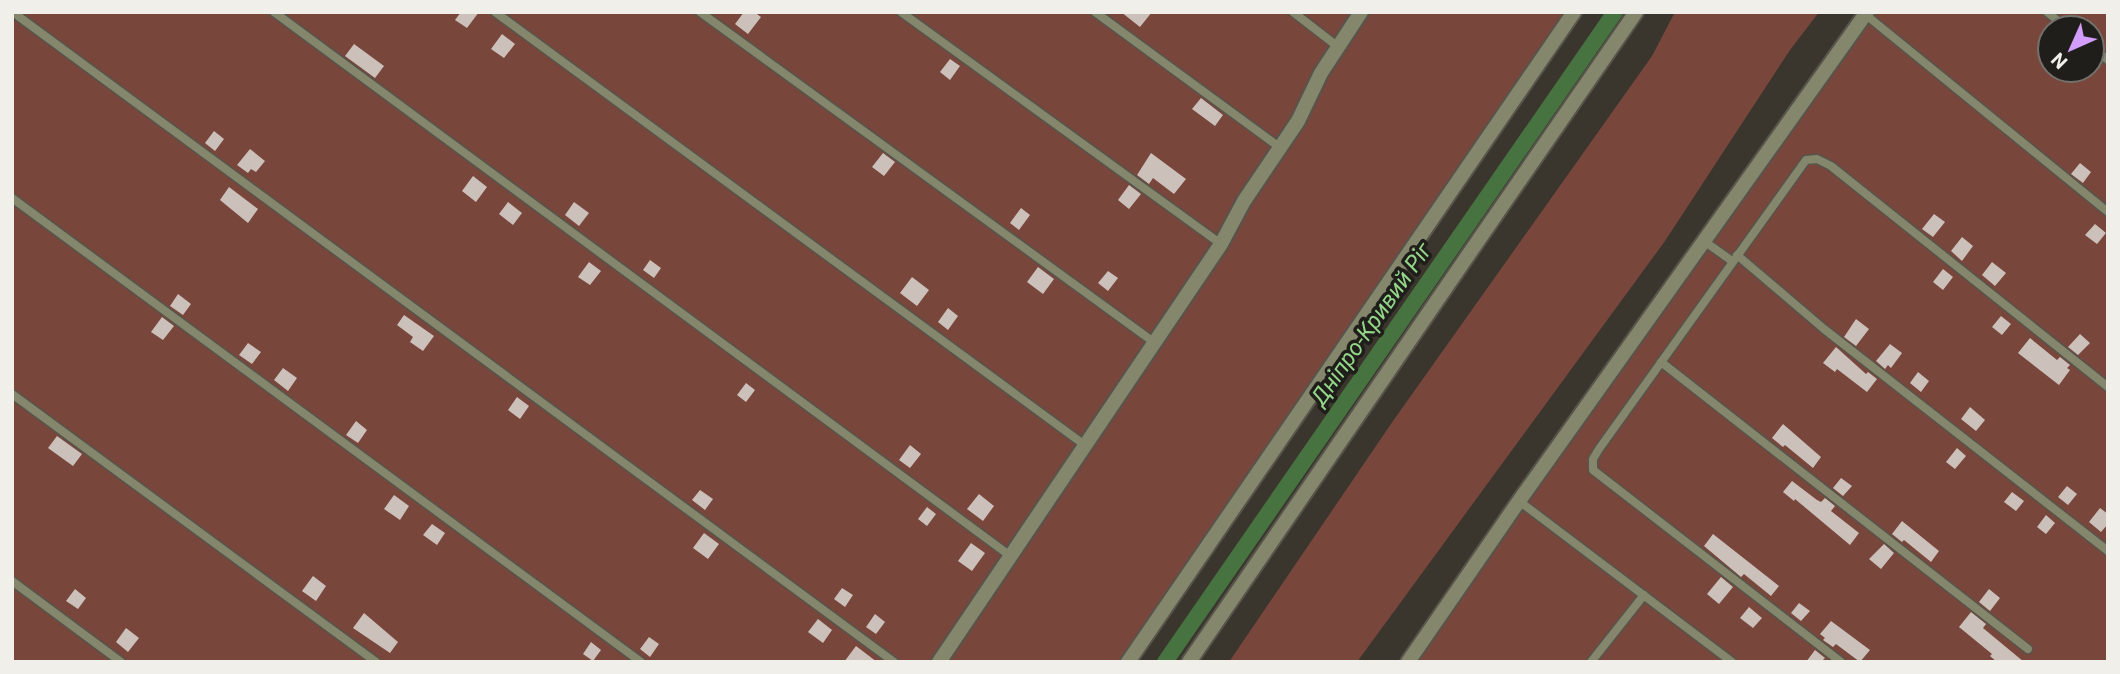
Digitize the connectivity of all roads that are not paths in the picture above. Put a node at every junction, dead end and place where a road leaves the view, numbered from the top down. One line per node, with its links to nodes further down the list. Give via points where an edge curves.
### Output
1 (274, 12): 26 (lane)
2 (495, 12): 23 (lane)
3 (700, 12): 19 (lane)
4 (901, 12): 17 (lane)
5 (1095, 12): 13 (lane)
6 (1293, 12): 12 (lane)
7 (1361, 12): 12 (street)
8 (1574, 12): 35 (street)
9 (1636, 12): 36 (street)
10 (1866, 13): 15 (lane); 16 (street)
11 (17, 17): 33 (lane)
12 (1337, 46): 13 (street)
13 (1282, 149): 17 (street, via 1244,201)
14 (12, 198): 32 (lane)
15 (2108, 212)
16 (1704, 241): 18 (lane); 24 (street)
17 (1221, 244): 19 (street)
18 (1735, 258): 20 (lane); 21 (lane, via 1806,160 1817,159); 25 (lane)
19 (1156, 342): 23 (street)
20 (1661, 362): 29 (lane); 40 (lane, via 1599,449 1593,470)
21 (2108, 387)
22 (12, 394): 31 (lane)
23 (1086, 446): 26 (street)
24 (1520, 501): 28 (lane); 37 (street)
25 (2108, 551)
26 (1009, 555): 34 (street)
27 (12, 582): 30 (lane)
28 (1644, 595): 38 (lane); 39 (lane)
29 (2028, 649)
30 (121, 662)
31 (376, 662)
32 (641, 662)
33 (894, 662)
34 (939, 662)
35 (1128, 662)
36 (1189, 662)
37 (1408, 662)
38 (1591, 662)
39 (1732, 662)
40 (1841, 662)

